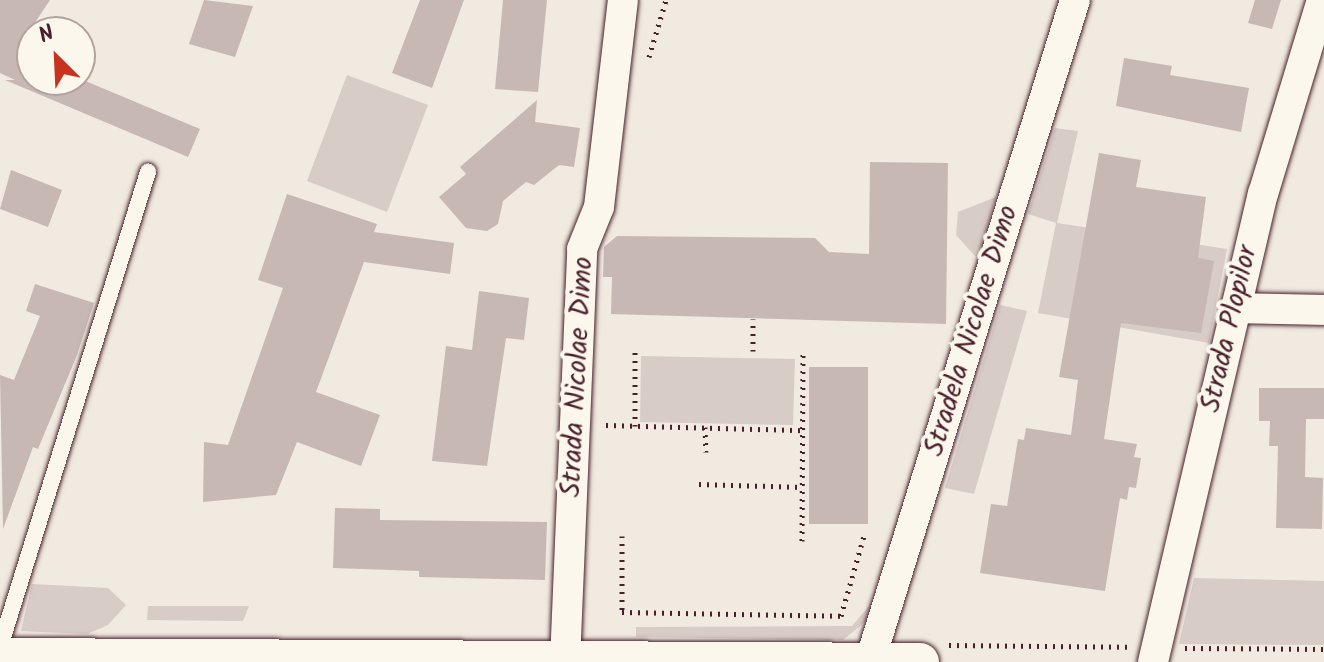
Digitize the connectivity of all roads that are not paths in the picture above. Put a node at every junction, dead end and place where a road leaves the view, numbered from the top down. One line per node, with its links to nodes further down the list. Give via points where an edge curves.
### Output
1 (623, 0): 10 (street, Strada Nicolae Dimo, via 599,207 582,249)
2 (1075, 0): 11 (street, Stradela Nicolae Dimo)
3 (1321, 10): 5 (street, Strada Plopilor, via 1299,63)
4 (148, 171): 7 (lane)
5 (1235, 308): 6 (street); 13 (street, Strada Plopilor)
6 (1324, 310)
7 (0, 647)
8 (0, 657): 9 (street)
9 (376, 661): 10 (street)
10 (565, 662): 11 (street)
11 (870, 662): 12 (street)
12 (920, 662)
13 (1153, 662)

